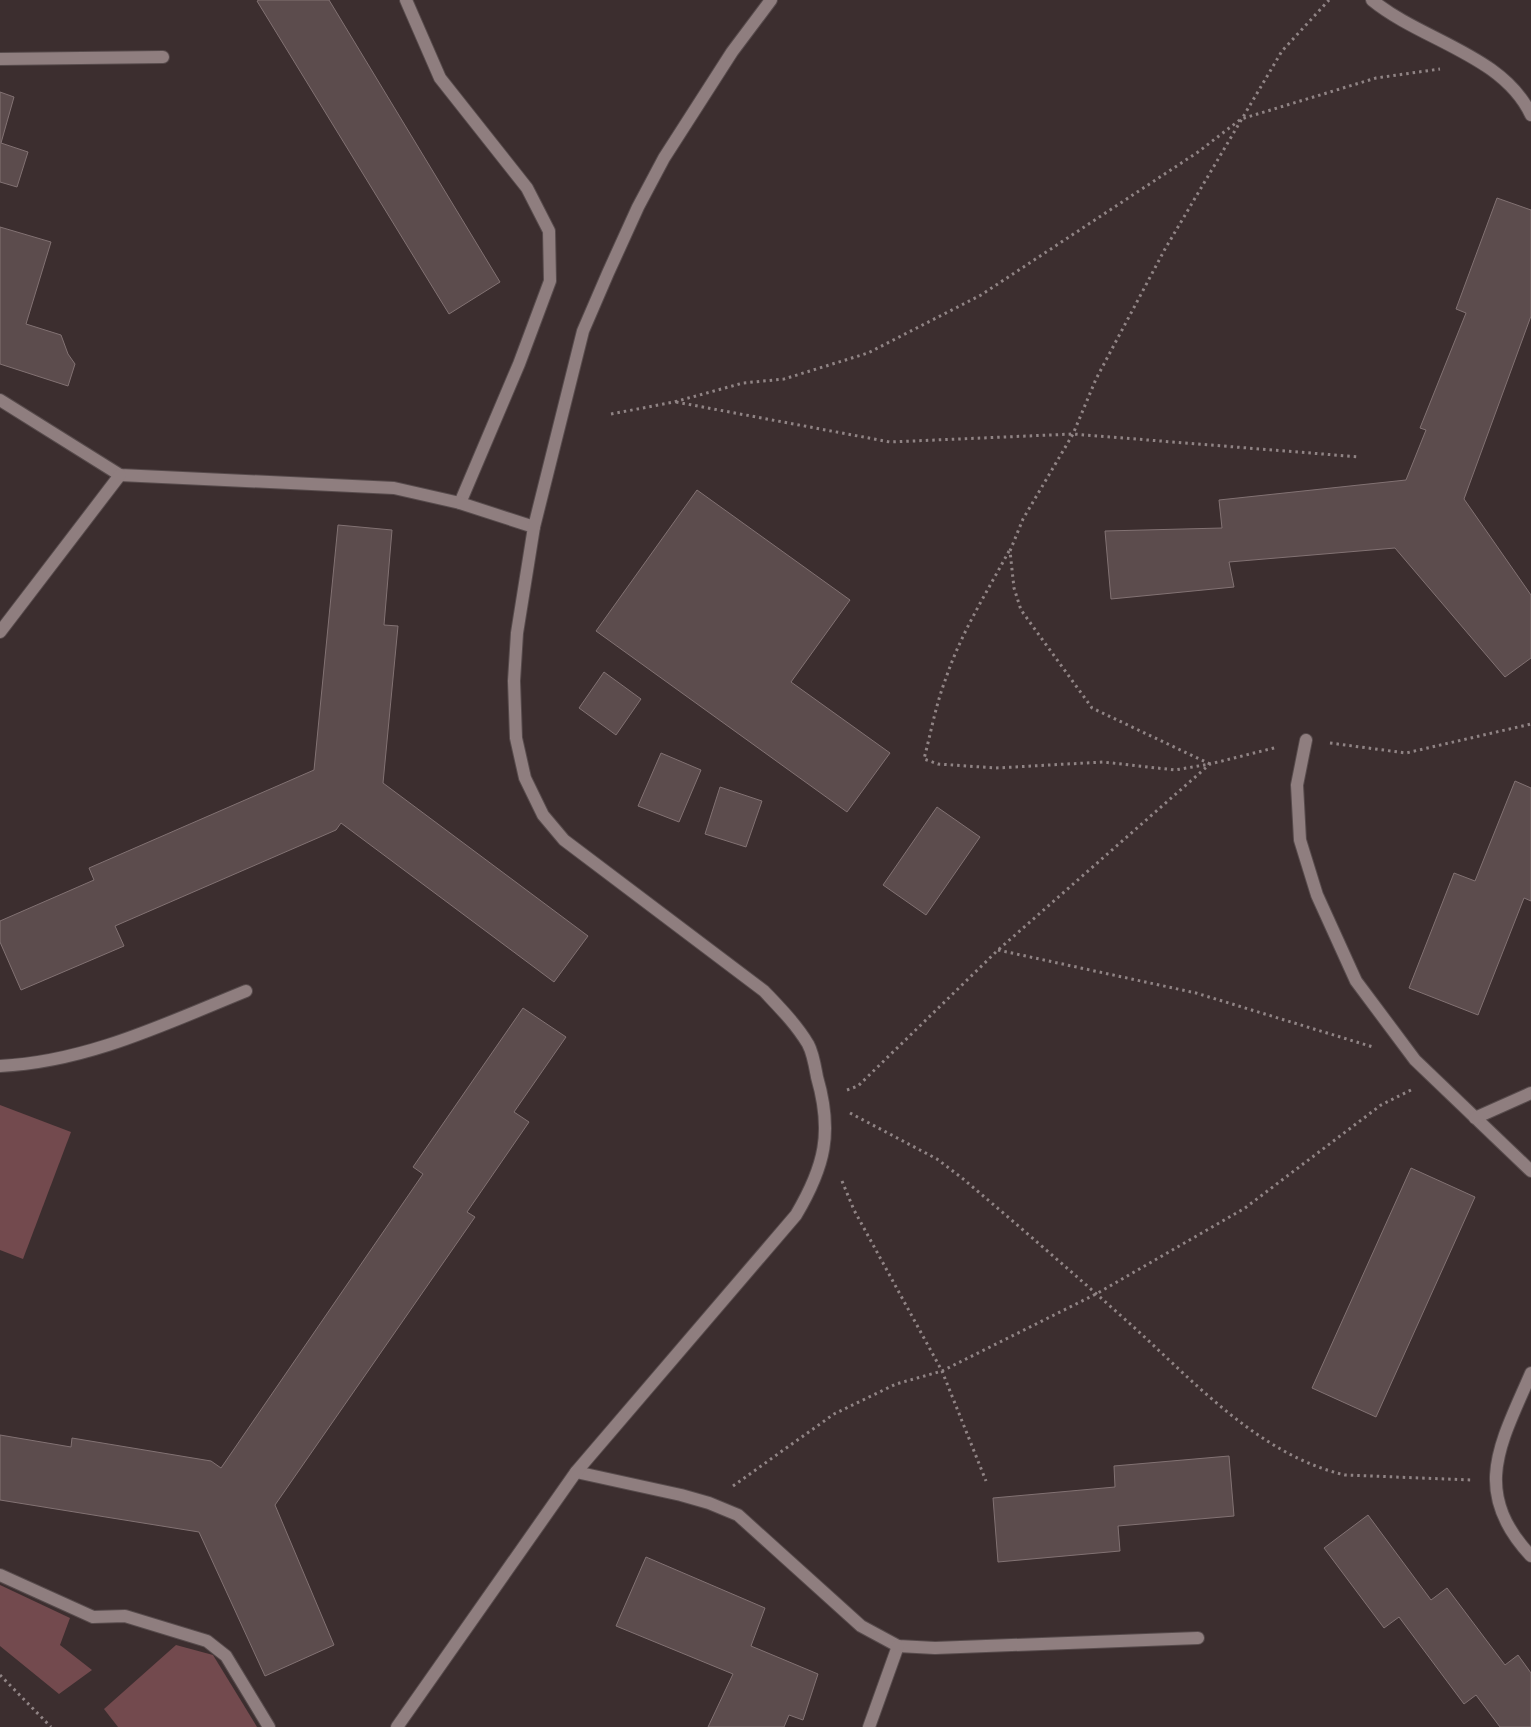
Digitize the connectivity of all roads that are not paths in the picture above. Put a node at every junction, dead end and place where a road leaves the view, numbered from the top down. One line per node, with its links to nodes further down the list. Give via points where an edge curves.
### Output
1 (406, 0): 9 (lane, via 440,78 527,188 548,231 550,281)
2 (771, 0): 10 (lane, via 732,52 664,158 638,206 583,331)
3 (1372, 0): 6 (lane, via 1405,22 1482,63 1516,90)
4 (163, 57): 5 (lane)
5 (0, 59)
6 (1531, 116)
7 (0, 400): 8 (lane)
8 (120, 475): 9 (lane, via 394,488); 11 (lane)
9 (460, 503): 10 (lane)
10 (534, 527): 19 (lane, via 517,632 514,681 516,738 525,778 543,815 564,840 764,991 787,1015 809,1046 823,1099 826,1138 814,1186 796,1215)
11 (0, 632)
12 (1306, 740): 16 (lane, via 1297,785 1300,840 1317,895 1356,981 1415,1060)
13 (246, 991): 14 (lane, via 127,1038 64,1058)
14 (0, 1066)
15 (1531, 1093): 16 (lane)
16 (1475, 1118): 17 (lane)
17 (1531, 1171)
18 (1531, 1373): 20 (lane, via 1499,1446 1494,1480 1501,1512 1515,1539)
19 (576, 1472): 23 (lane, via 709,1503 738,1516 862,1626); 25 (lane)
20 (1531, 1556)
21 (0, 1575): 24 (lane, via 93,1617 125,1616 207,1641 226,1656)
22 (1198, 1638): 23 (lane, via 935,1648)
23 (898, 1646): 26 (lane)
24 (269, 1727)
25 (397, 1727)
26 (868, 1727)

